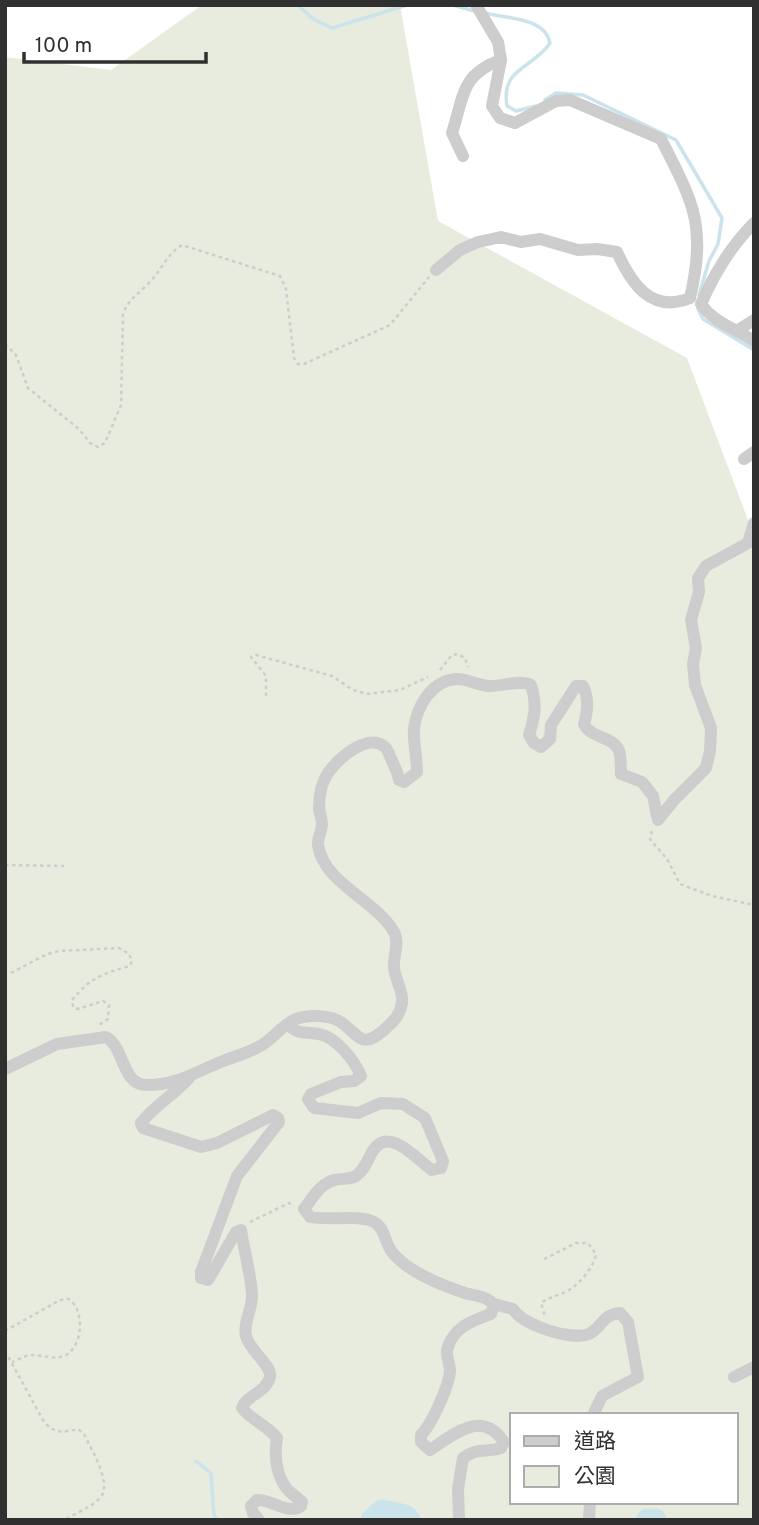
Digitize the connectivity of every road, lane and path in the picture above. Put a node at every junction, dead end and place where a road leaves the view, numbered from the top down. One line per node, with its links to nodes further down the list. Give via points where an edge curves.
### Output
1 (476, 6): 2 (lane, via 498,42)
2 (501, 60): 3 (lane, via 482,67 470,79 453,133); 6 (lane, via 492,106 500,118 515,123 555,101 570,100 661,139 691,197 696,219)
3 (463, 156)
4 (754, 223): 6 (lane, via 738,238)
5 (436, 270): 6 (lane, via 478,242 501,237 521,242 540,239 578,250 617,253 638,290 669,302); 10 (path, via 390,325 298,364 280,276 182,245 122,314 121,405 105,443 98,447 28,388 16,355)
6 (695, 301): 8 (lane, via 709,316)
7 (754, 320): 8 (lane)
8 (738, 330): 9 (lane)
9 (754, 341)
10 (5, 344)
11 (754, 523): 14 (lane, via 748,543 706,566 698,578 691,620 696,648 693,664 695,685 711,728 710,751 706,768)
12 (472, 680): 13 (path, via 465,658 458,654 435,675 400,690 367,694 332,676 256,655 251,657 266,676); 14 (lane, via 481,685 531,685 536,699 529,734 541,747 550,739 551,725 576,687 583,686 587,731 615,744 621,774 642,782 653,796); 19 (lane, via 437,684 428,694 414,730 417,772 404,782 399,780 386,747 366,743 341,760 321,785 318,844 326,864 394,932 396,981 403,1001 398,1018 376,1038 367,1040 354,1035 341,1021 323,1016 296,1019)
13 (266, 696)
14 (658, 820): 17 (path, via 650,839 680,884)
15 (5, 865): 16 (path)
16 (64, 866)
17 (754, 905)
18 (11, 973): 20 (path, via 59,951 120,948 129,954 130,966 86,983 72,1000 78,1009 103,1001 110,1005 108,1018)
19 (288, 1025): 22 (lane, via 262,1045); 23 (lane, via 297,1033 330,1037 361,1076 311,1094 308,1099 314,1108 358,1113 381,1103 403,1104 425,1118 443,1161 441,1168 432,1170 398,1143 381,1142 363,1171 321,1187)
20 (83, 1041): 21 (lane, via 46,1048); 22 (lane, via 106,1037 112,1041 124,1067 139,1084)
21 (5, 1069)
22 (189, 1078): 24 (lane, via 148,1114 141,1122 144,1128 201,1147 273,1115 278,1118 237,1176 201,1278 208,1280)
23 (304, 1209): 24 (path, via 289,1203); 28 (lane, via 310,1217 322,1220 376,1222 396,1258 413,1270)
24 (241, 1230): 37 (lane, via 252,1296 246,1339 270,1372 262,1390 242,1408 276,1438 274,1454 281,1478 302,1502 295,1510 257,1500 251,1506)
25 (5, 1255): 27 (path)
26 (544, 1259): 29 (path, via 576,1243 588,1242 596,1254 579,1281 541,1303 545,1318)
27 (5, 1262)
28 (495, 1304): 29 (lane, via 513,1309); 38 (lane, via 491,1314 464,1324 453,1337 447,1350 450,1372 434,1419 421,1435 421,1442 430,1450 472,1425 489,1428 504,1442 501,1448 480,1449 463,1458)
29 (539, 1327): 35 (lane, via 586,1335 612,1314 620,1313 628,1322 638,1377 602,1396)
30 (5, 1331): 32 (path, via 60,1300 76,1304 81,1317 80,1332 68,1353 60,1357 30,1355)
31 (5, 1351): 32 (path)
32 (12, 1362): 36 (path, via 51,1429 59,1434 78,1429 84,1434 105,1480 100,1498)
33 (754, 1367): 34 (lane)
34 (734, 1377)
35 (594, 1413)
36 (65, 1520)
37 (258, 1520)
38 (459, 1520)

